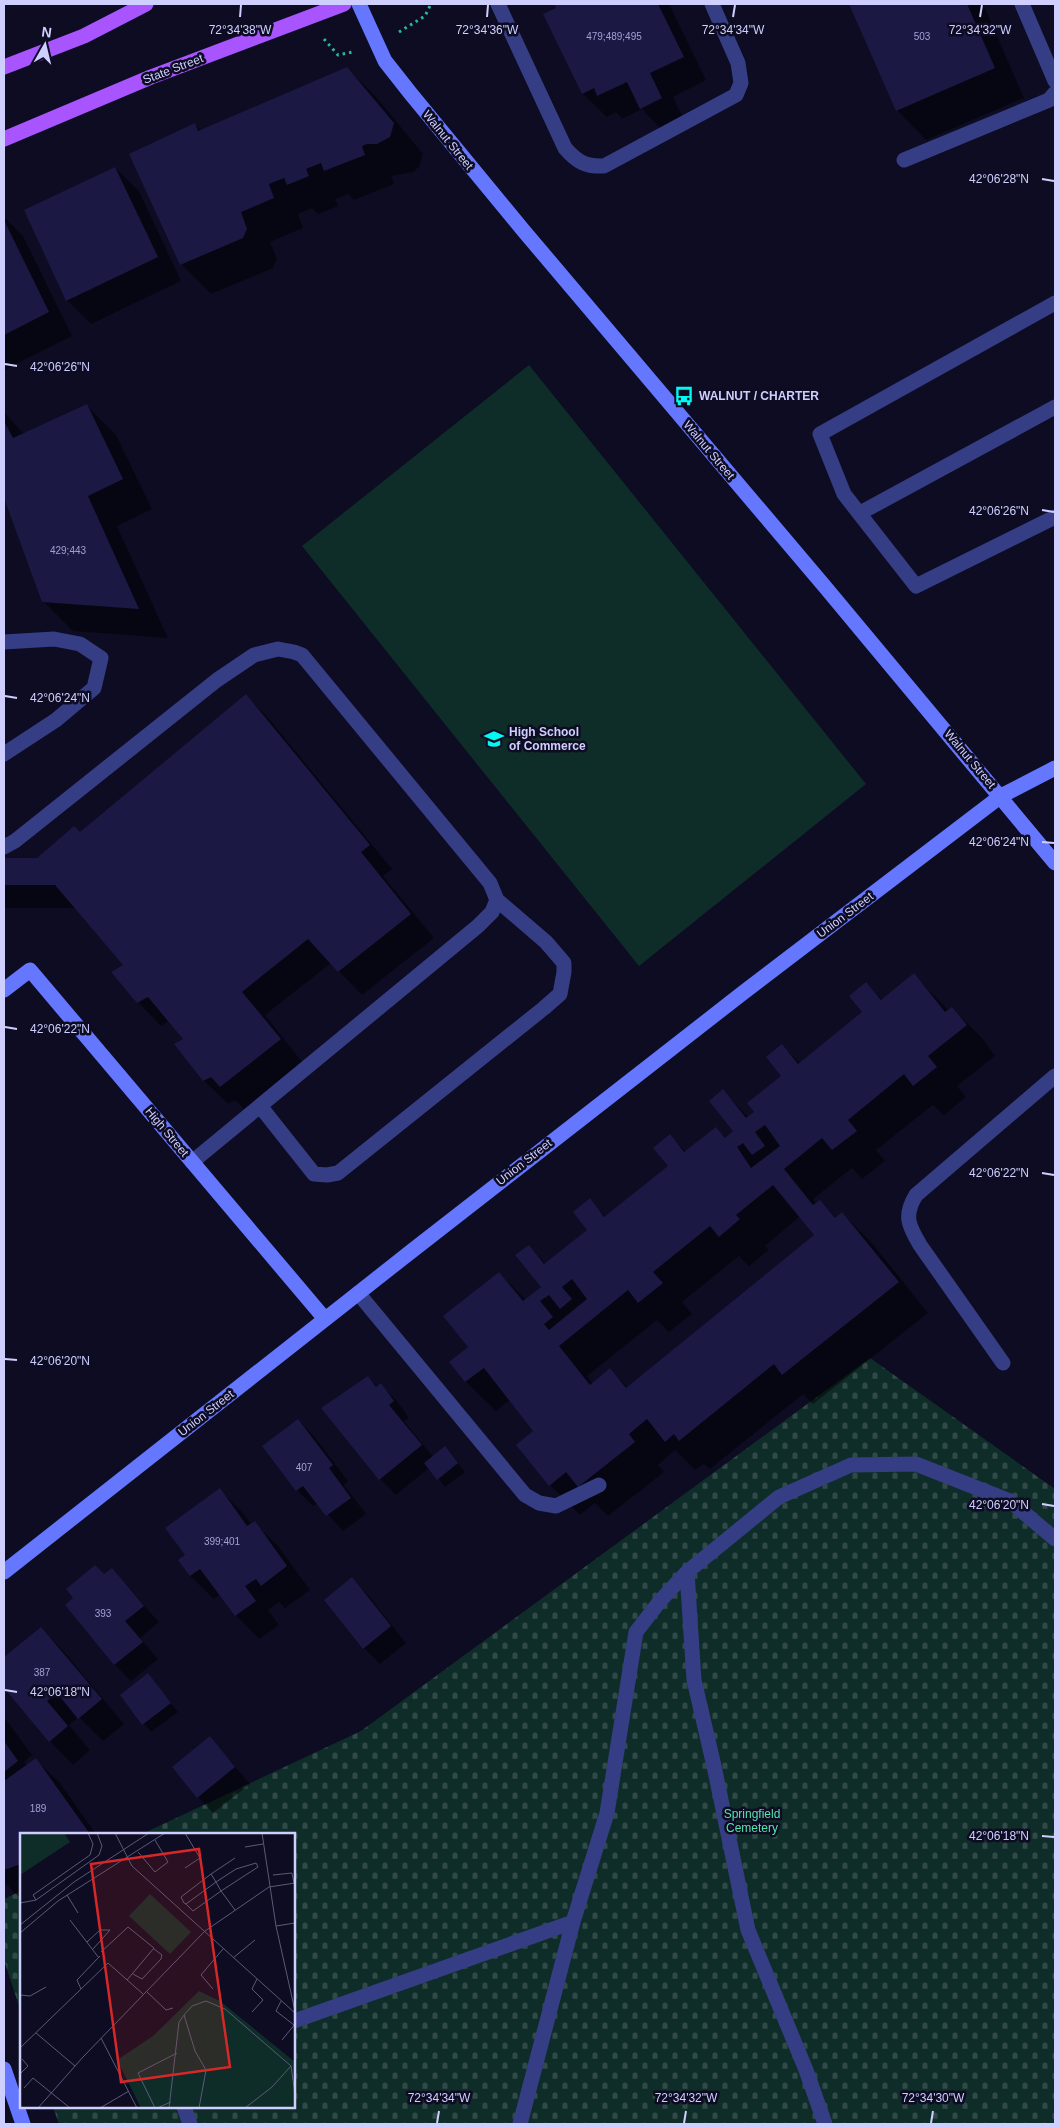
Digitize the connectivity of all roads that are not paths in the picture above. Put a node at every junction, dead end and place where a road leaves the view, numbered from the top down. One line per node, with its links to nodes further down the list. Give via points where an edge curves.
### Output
1 (146, 4): 7 (main road, via 84,36)
2 (344, 4): 10 (main road, State Street, via 151,77)
3 (358, 4): 19 (street, Walnut Street, via 385,61 411,94)
4 (712, 4): 6 (lane, via 738,63 740,83 736,94 604,166 590,166 575,160 565,148)
5 (1022, 4): 8 (lane)
6 (500, 9)
7 (4, 67)
8 (1055, 81)
9 (1055, 93): 11 (lane, via 1049,100)
10 (4, 139)
11 (904, 160)
12 (1055, 303): 14 (lane, via 820,434 844,494)
13 (1055, 407): 14 (lane)
14 (860, 513): 15 (lane, via 916,586)
15 (1055, 517)
16 (4, 642): 17 (lane, via 54,639 80,644 101,658 94,688 56,720)
17 (4, 754)
18 (1055, 768): 19 (street, Union Street)
19 (1000, 796): 21 (street, Walnut Street); 27 (street, Union Street)
20 (4, 847): 22 (lane, via 217,680 254,655 278,649 302,655 490,883)
21 (1055, 863)
22 (496, 900): 25 (lane, via 492,912 478,926); 25 (lane, via 546,942 564,963 560,994 544,1008 338,1173 314,1174)
23 (4, 990): 26 (street, High Street, via 30,970)
24 (1055, 1076): 29 (lane, via 916,1195 909,1207 909,1226 920,1245)
25 (260, 1106): 26 (lane)
26 (192, 1162): 28 (street, High Street)
27 (358, 1293): 28 (street, Union Street); 30 (lane, via 525,1495 539,1503 556,1506)
28 (325, 1319): 32 (street, Union Street)
29 (1003, 1363)
30 (599, 1485)
31 (1055, 1539): 33 (lane, via 1010,1501 916,1464 851,1465 780,1497)
32 (4, 1572)
33 (687, 1572): 34 (lane, via 636,1632 607,1813); 41 (lane, via 694,1680 748,1930)
34 (573, 1922): 35 (lane); 40 (lane)
35 (295, 2021)
36 (4, 2069): 38 (street)
37 (184, 2108): 39 (lane)
38 (23, 2124)
39 (190, 2124)
40 (520, 2124)
41 (825, 2124)

